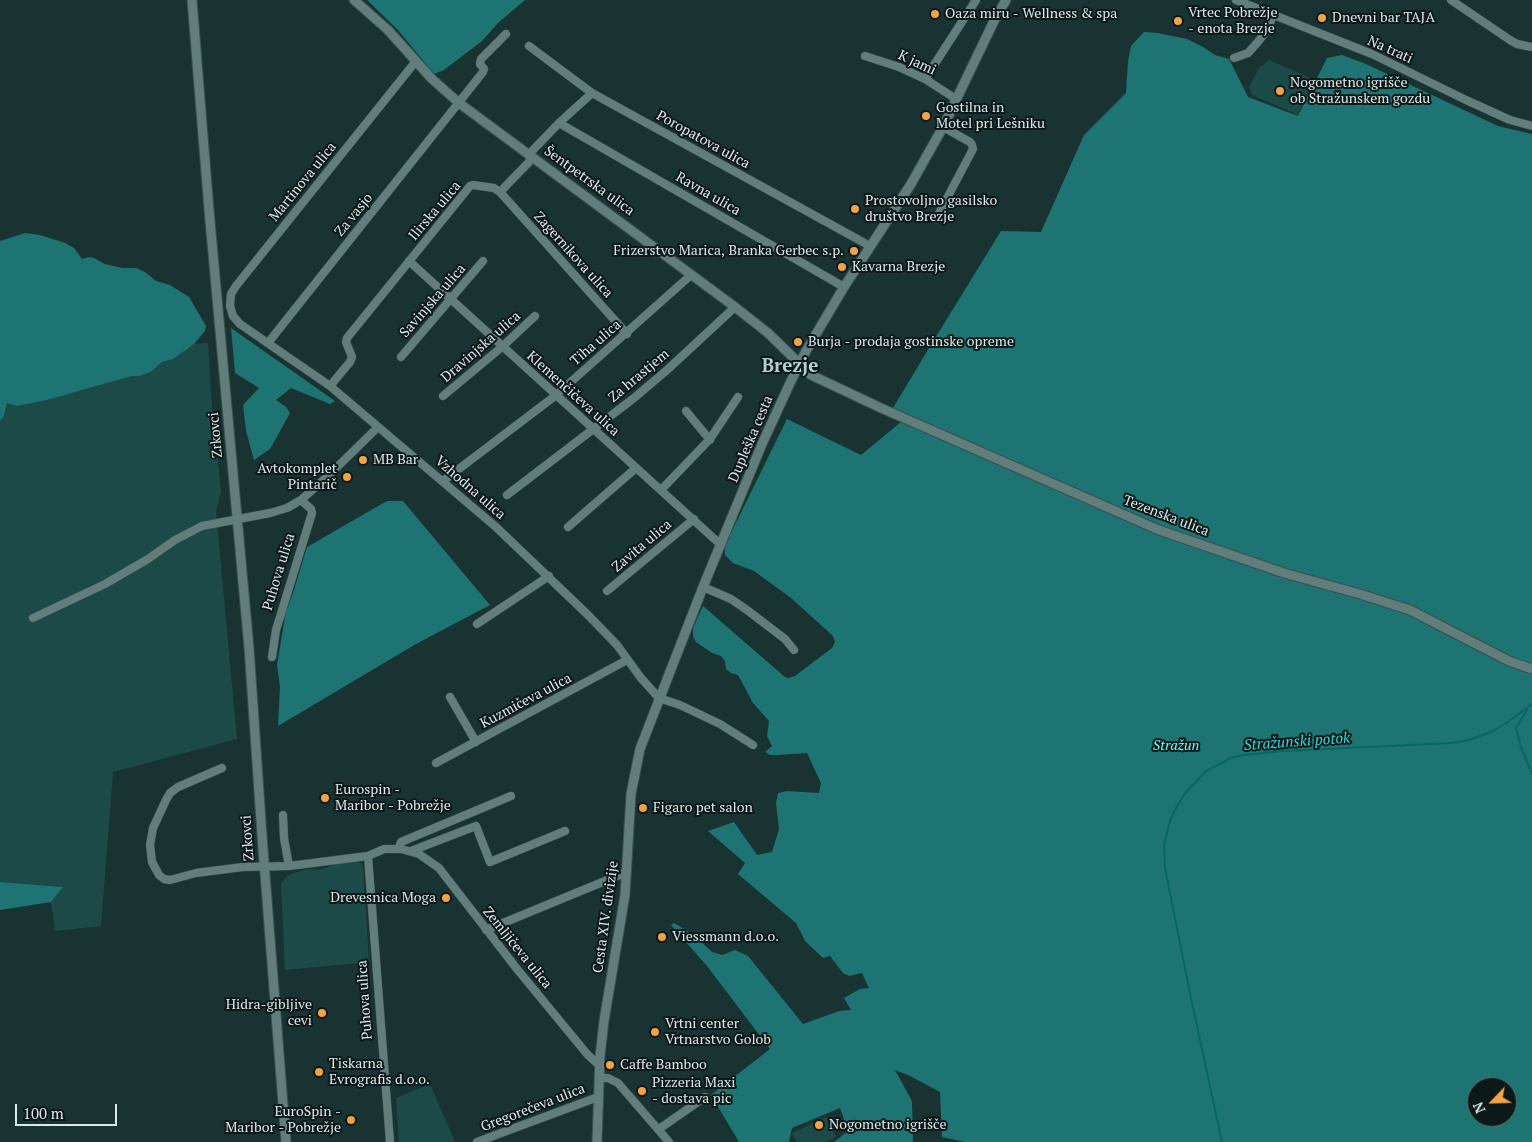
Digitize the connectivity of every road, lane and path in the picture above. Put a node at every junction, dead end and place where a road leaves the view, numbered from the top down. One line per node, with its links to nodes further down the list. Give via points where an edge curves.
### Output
1 (192, 0): 51 (street, Zrkovci)
2 (354, 0): 13 (street, Šentpetrska ulica)
3 (976, 0): 14 (street)
4 (1006, 0): 16 (street, Dupleška cesta)
5 (1236, 0): 7 (street, Na trati)
6 (1451, 0): 10 (street, via 1510,40)
7 (1273, 15): 12 (street, via 1258,43 1248,53); 19 (street, Na trati, via 1372,54 1510,120)
8 (506, 34): 17 (street, Za vasjo, via 481,59 483,72)
9 (529, 46): 15 (street, Poropatova ulica)
10 (1532, 47)
11 (865, 56): 14 (street, K jami)
12 (1234, 58)
13 (416, 61): 17 (street, Šentpetrska ulica); 32 (street, Martinova ulica, via 236,286 230,306)
14 (925, 79): 16 (street, K jami)
15 (592, 93): 18 (street); 24 (street, Poropatova ulica)
16 (956, 99): 20 (street, Dupleška cesta)
17 (459, 103): 21 (street, Šentpetrska ulica); 34 (street, Za vasjo)
18 (559, 123): 21 (street); 28 (street, Ravna ulica)
19 (1532, 126)
20 (943, 128): 23 (street, via 970,142 972,149); 24 (street, Dupleška cesta)
21 (530, 156): 22 (street, via 529,162); 27 (street, Šentpetrska ulica)
22 (500, 192): 25 (street, Ilirska ulica, via 494,188 470,186); 33 (street, Zagernikova ulica)
23 (936, 219)
24 (870, 246): 28 (street, Dupleška cesta)
25 (409, 261): 29 (street, Klemenčičeva ulica); 38 (street, Ilirska ulica, via 347,338 352,357)
26 (483, 261): 29 (street, Savinjska ulica)
27 (691, 275): 30 (street, Šentpetrska ulica); 33 (street, Tiha ulica)
28 (844, 287): 37 (street, Dupleška cesta)
29 (451, 299): 35 (street, Klemenčičeva ulica); 36 (street, Savinjska ulica)
30 (735, 307): 37 (street, Šentpetrska ulica, via 768,333); 44 (street, Za hrastjem, via 668,370)
31 (535, 316): 35 (street, Dravinjska ulica)
32 (240, 324): 34 (street, Vzhodna ulica)
33 (627, 334): 40 (street, Tiha ulica)
34 (268, 343): 38 (street, Vzhodna ulica)
35 (503, 346): 39 (street, Dravinjska ulica); 40 (street, Klemenčičeva ulica)
36 (401, 357)
37 (799, 365): 54 (street, Dupleška cesta, via 762,444); 63 (street, Tezenska ulica, via 811,376 1159,530 1284,573 1403,607 1509,661)
38 (330, 386): 43 (street, Vzhodna ulica)
39 (442, 396)
40 (555, 396): 44 (street, Klemenčičeva ulica); 47 (street, Tiha ulica)
41 (738, 397): 45 (street)
42 (686, 411): 45 (street)
43 (378, 427): 47 (street, Vzhodna ulica); 50 (street)
44 (593, 430): 46 (street, Klemenčičeva ulica); 49 (street, Za hrastjem)
45 (710, 440): 48 (street)
46 (636, 468): 48 (street, Klemenčičeva ulica); 53 (street)
47 (443, 481): 55 (street, Vzhodna ulica)
48 (661, 490): 52 (street, Klemenčičeva ulica)
49 (507, 495)
50 (301, 500): 51 (street, via 278,511); 61 (street, Puhova ulica, via 312,513 276,630)
51 (238, 519): 58 (street, via 215,522 189,532 105,584); 77 (street, Zrkovci)
52 (694, 519): 54 (street, Klemenčičeva ulica); 57 (street, Zavita ulica)
53 (568, 527)
54 (721, 545): 56 (street, Dupleška cesta)
55 (549, 576): 59 (street); 62 (street, Vzhodna ulica)
56 (703, 587): 60 (street, via 747,610 785,639); 65 (street, Dupleška cesta)
57 (607, 591)
58 (33, 618)
59 (477, 624)
60 (794, 650)
61 (272, 658)
62 (627, 660): 65 (street, Vzhodna ulica); 66 (street, Kuzmičeva ulica)
63 (1532, 669)
64 (450, 697): 66 (street)
65 (659, 698): 67 (street, via 720,724); 78 (street, Cesta XIV. divizije, via 634,773)
66 (476, 742): 68 (street, Kuzmičeva ulica)
67 (753, 745)
68 (436, 763)
69 (222, 768): 77 (street, Zemljičeva ulica, via 170,793 151,836 154,868 164,879 170,880 196,873)
70 (511, 796): 73 (street, Zemljičeva ulica, via 401,842)
71 (283, 815): 76 (street)
72 (566, 831): 74 (street, Zemljičeva ulica, via 490,862 476,826)
73 (398, 849): 74 (street, Zemljičeva ulica); 75 (street, Zemljičeva ulica, via 384,849)
74 (411, 851): 79 (street, Zemljičeva ulica, via 439,868)
75 (368, 856): 76 (street, Zemljičeva ulica); 86 (street, Puhova ulica)
76 (289, 866): 77 (street, Zemljičeva ulica)
77 (264, 867): 85 (street)
78 (627, 872): 79 (street); 80 (street, Cesta XIV. divizije)
79 (486, 930): 80 (street, Zemljičeva ulica)
80 (600, 1066): 81 (street, Cesta XIV. divizije)
81 (599, 1078): 82 (street, Cesta XIV. divizije); 84 (street, via 618,1083)
82 (598, 1096): 87 (street, Gregorečeva ulica); 88 (street, Cesta XIV. divizije)
83 (705, 1097): 84 (street)
84 (659, 1129): 89 (street)
85 (286, 1142)
86 (390, 1142)
87 (477, 1142)
88 (596, 1142)
89 (669, 1142)

